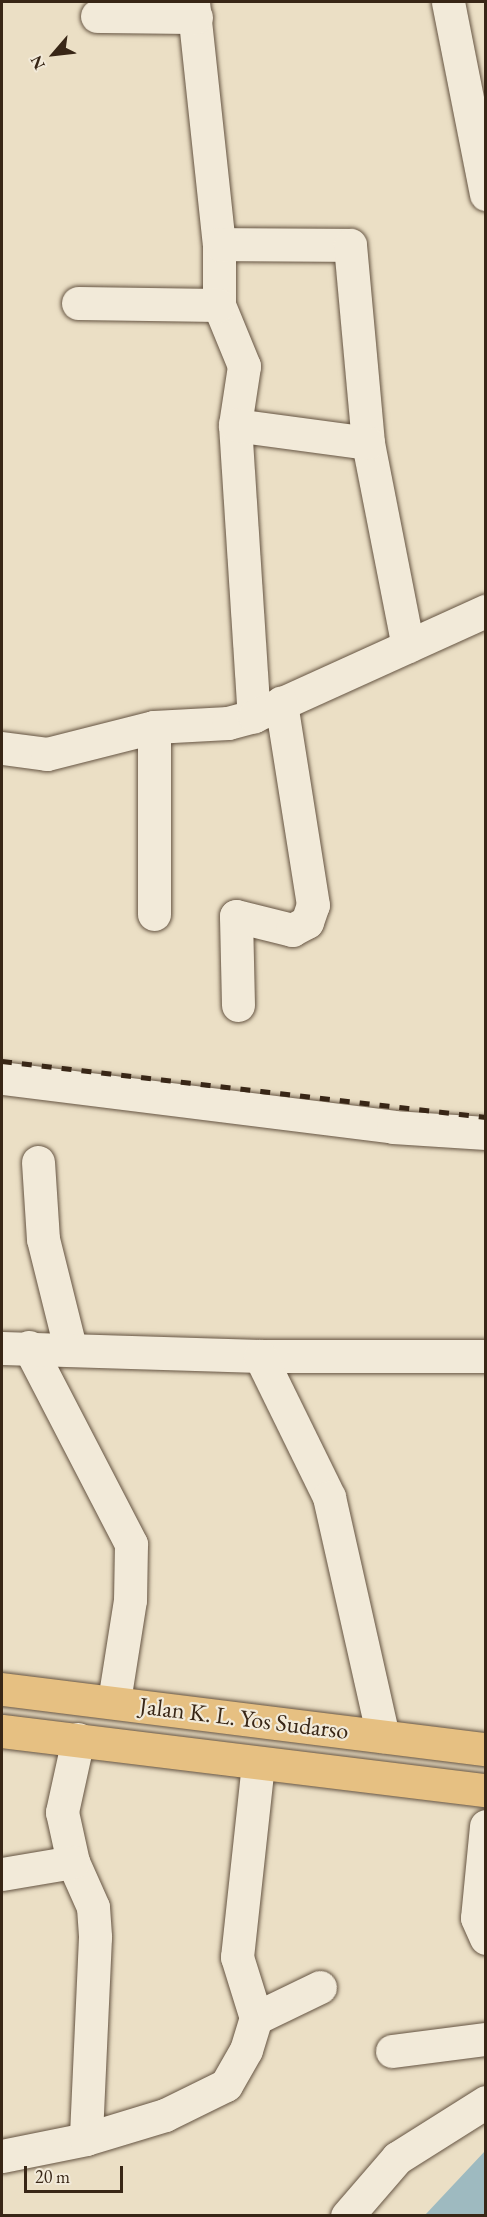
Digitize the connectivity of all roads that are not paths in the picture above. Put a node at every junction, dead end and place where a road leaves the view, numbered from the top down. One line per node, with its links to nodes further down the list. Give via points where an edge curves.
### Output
1 (448, 2): 4 (street)
2 (194, 9): 3 (street); 5 (street)
3 (97, 16)
4 (486, 194)
5 (219, 244): 7 (street); 9 (street, via 350,244)
6 (78, 303): 7 (street)
7 (219, 305): 8 (street, via 244,366)
8 (235, 425): 9 (street); 12 (street)
9 (368, 442): 11 (street)
10 (486, 611): 11 (street)
11 (408, 646): 12 (street)
12 (268, 709): 13 (street, via 228,723); 16 (street, via 313,905 307,922 292,930 236,916)
13 (154, 727): 14 (street, via 47,754); 15 (street)
14 (2, 748)
15 (154, 914)
16 (238, 1005)
17 (2, 1078): 18 (street, via 393,1126)
18 (486, 1133)
19 (38, 1162): 20 (street, via 43,1239)
20 (70, 1347): 21 (street); 22 (street)
21 (15, 1348): 25 (street, via 131,1544 130,1600)
22 (260, 1356): 23 (street); 27 (street, via 329,1497)
23 (486, 1356)
24 (2, 1689): 25 (highway, Jalan K. L. Yos Sudarso)
25 (114, 1701): 27 (highway, Jalan K. L. Yos Sudarso)
26 (2, 1731): 28 (highway, Jalan K. L. Yos Sudarso)
27 (383, 1736): 29 (highway, Jalan K. L. Yos Sudarso)
28 (78, 1739): 30 (highway, Jalan K. L. Yos Sudarso); 33 (street, via 62,1812)
29 (486, 1749)
30 (258, 1763): 31 (highway, Jalan K. L. Yos Sudarso); 37 (street, via 237,1957)
31 (486, 1790)
32 (486, 1826): 35 (street, via 477,1918)
33 (73, 1862): 34 (street); 41 (street, via 93,1907 95,1937)
34 (2, 1874)
35 (486, 1938)
36 (320, 1987): 37 (street)
37 (256, 2018): 41 (street, via 246,2050 226,2085 165,2115)
38 (486, 2039): 39 (street)
39 (392, 2051)
40 (486, 2102): 43 (street, via 398,2158)
41 (86, 2139): 42 (street)
42 (2, 2156)
43 (346, 2216)

